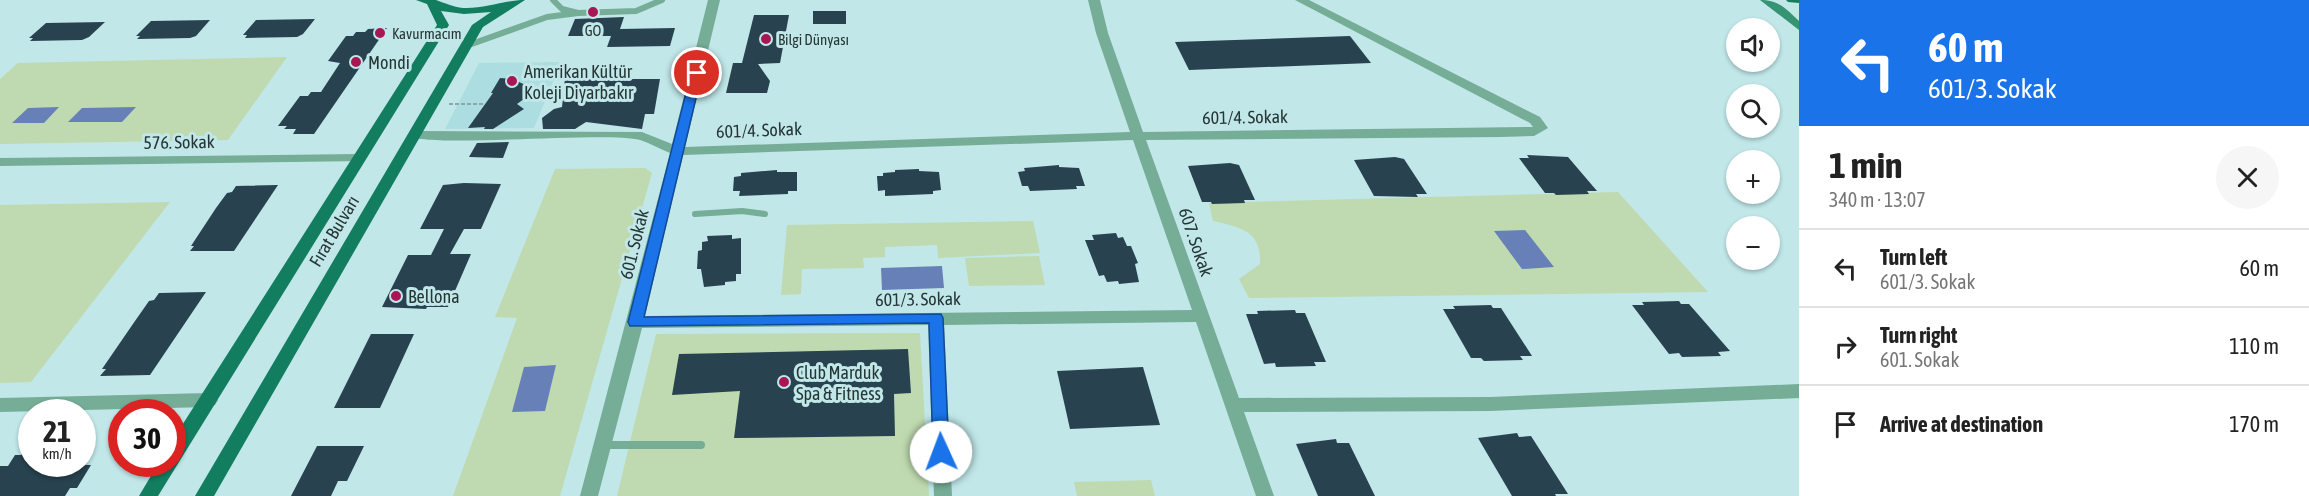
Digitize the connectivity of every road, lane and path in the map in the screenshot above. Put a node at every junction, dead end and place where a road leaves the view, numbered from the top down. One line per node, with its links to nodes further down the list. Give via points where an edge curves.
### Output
1 (516, 0): 10 (main road, via 497,7 460,10); 13 (main road, Fırat Bulvarı, via 478,25)
2 (553, 0): 11 (lane, via 562,9)
3 (662, 0): 11 (lane, via 636,11)
4 (714, 0): 18 (street, 601. Sokak)
5 (1094, 0): 17 (street, 607. Sokak)
6 (1301, 0): 17 (street, 601/4. Sokak, via 1535,120 1541,128 1534,132 1501,133)
7 (1766, 0): 12 (main road)
8 (1792, 0): 9 (main road)
9 (1799, 0)
10 (427, 1): 19 (main road, Fırat Bulvarı, via 443,25)
11 (578, 14): 13 (lane, via 548,17)
12 (1799, 27)
13 (466, 46): 14 (main road, Fırat Bulvarı)
14 (432, 104): 15 (path); 16 (main road, Fırat Bulvarı)
15 (483, 104)
16 (415, 135): 18 (street, via 642,136); 35 (main road, Fırat Bulvarı)
17 (1138, 136): 18 (street, 601/4. Sokak); 23 (street, 607. Sokak)
18 (677, 151): 25 (street, 601. Sokak)
19 (358, 158): 20 (street, 576. Sokak); 27 (main road, Fırat Bulvarı)
20 (0, 162)
21 (694, 214): 22 (lane)
22 (765, 214)
23 (1202, 316): 24 (street, 601/3. Sokak); 29 (street, 607. Sokak)
24 (936, 318): 25 (street, 601/3. Sokak); 37 (street)
25 (635, 322): 31 (street, 601. Sokak)
26 (1799, 391): 29 (street, via 1490,404)
27 (209, 400): 28 (street); 30 (main road, Fırat Bulvarı)
28 (0, 405)
29 (1234, 405): 38 (street, 607. Sokak)
30 (186, 435)
31 (603, 445): 32 (lane); 36 (street, 601. Sokak)
32 (700, 445)
33 (160, 477): 34 (main road)
34 (148, 496)
35 (204, 496)
36 (589, 496)
37 (943, 496)
38 (1265, 496)

